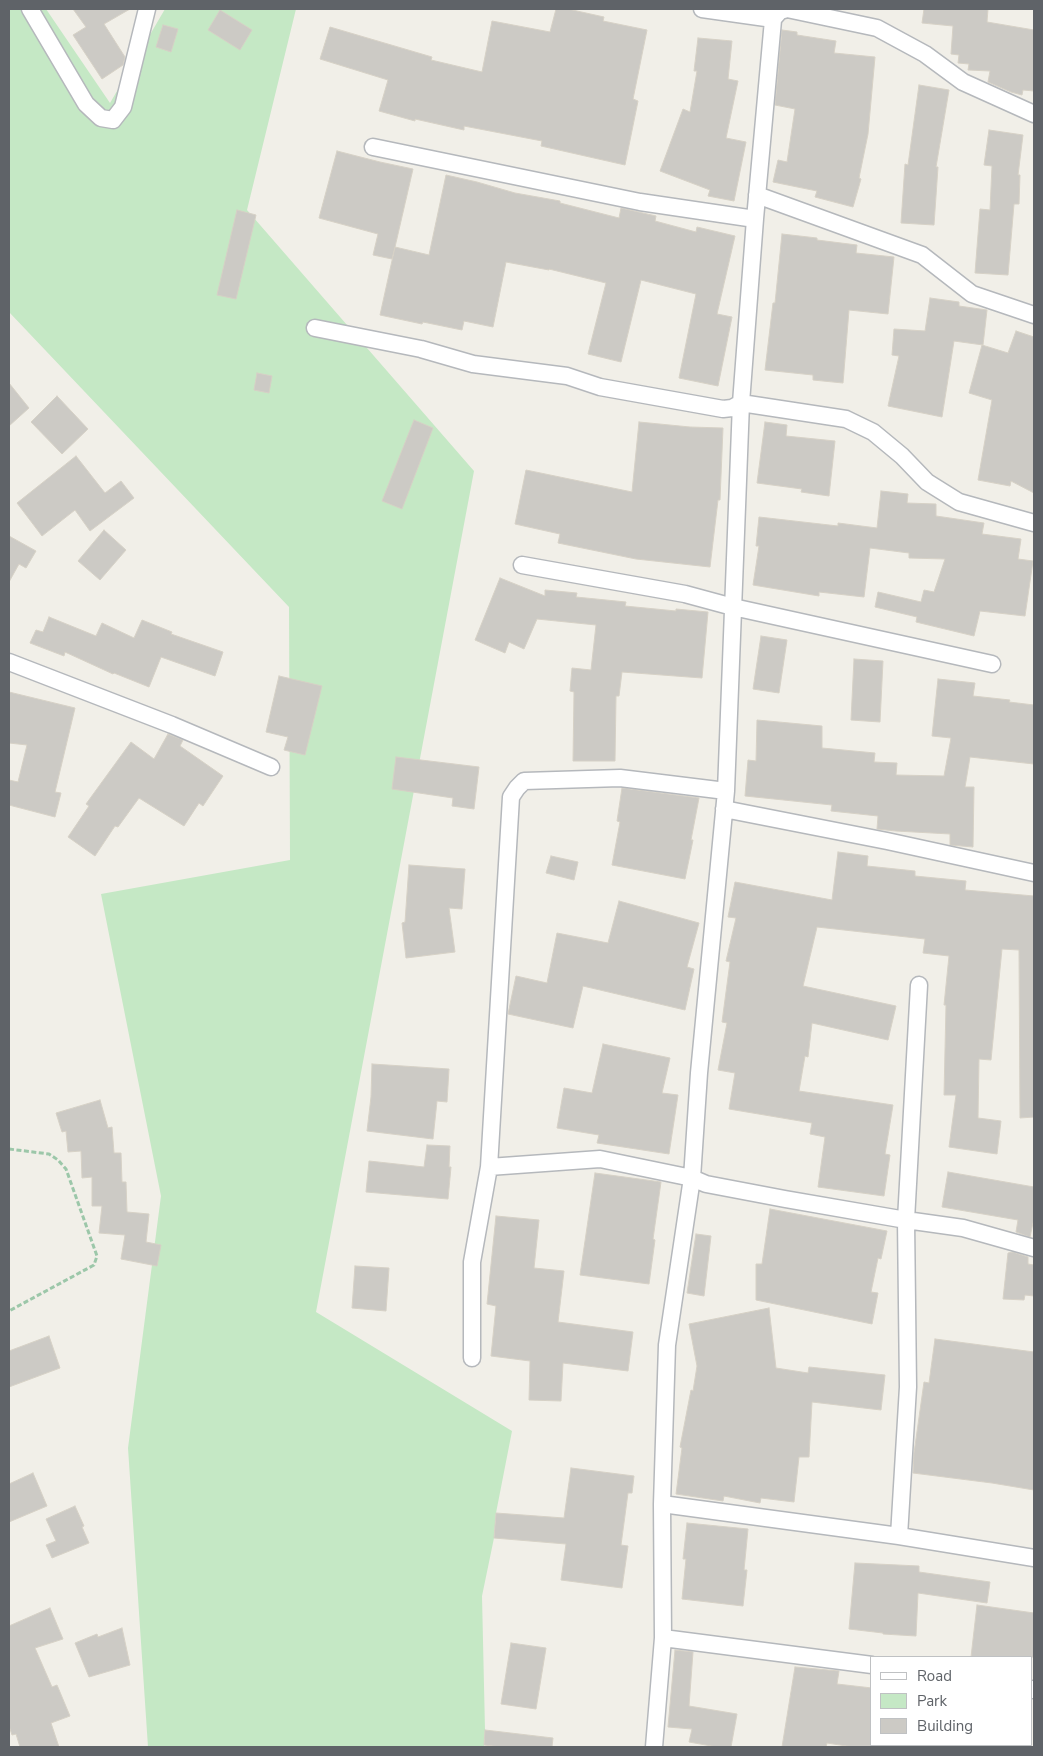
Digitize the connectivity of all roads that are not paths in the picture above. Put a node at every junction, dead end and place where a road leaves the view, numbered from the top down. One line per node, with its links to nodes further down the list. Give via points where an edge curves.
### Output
1 (30, 9): 2 (street, via 86,104 102,118 112,120 123,108)
2 (147, 9)
3 (702, 9): 4 (street)
4 (774, 14): 5 (street, via 787,9 877,28 925,54 963,82); 7 (street)
5 (1034, 114)
6 (373, 147): 8 (street, via 640,202)
7 (757, 195): 8 (street); 9 (street, via 922,254 972,294)
8 (755, 219): 11 (street)
9 (1034, 315)
10 (315, 328): 11 (street, via 421,349 472,364 567,376 600,387 722,409)
11 (741, 403): 12 (street, via 846,419 873,432 927,482 959,502); 14 (street)
12 (1034, 523)
13 (522, 565): 14 (street, via 685,594)
14 (733, 607): 16 (street); 18 (street)
15 (9, 662): 17 (street, via 172,724)
16 (992, 664)
17 (271, 767)
18 (726, 790): 19 (street); 22 (street, via 620,778 524,781 511,797)
19 (724, 810): 20 (street); 23 (street)
20 (1034, 873)
21 (920, 985): 24 (street)
22 (489, 1167): 23 (street, via 600,1159); 26 (street, via 472,1262)
23 (692, 1178): 24 (street, via 706,1184); 27 (street, via 667,1346)
24 (906, 1220): 25 (street, via 963,1228); 28 (street, via 908,1387)
25 (1034, 1248)
26 (472, 1358)
27 (662, 1504): 28 (street); 30 (street)
28 (899, 1536): 29 (street)
29 (1034, 1558)
30 (663, 1638): 31 (street); 32 (street)
31 (870, 1665)
32 (654, 1747)

